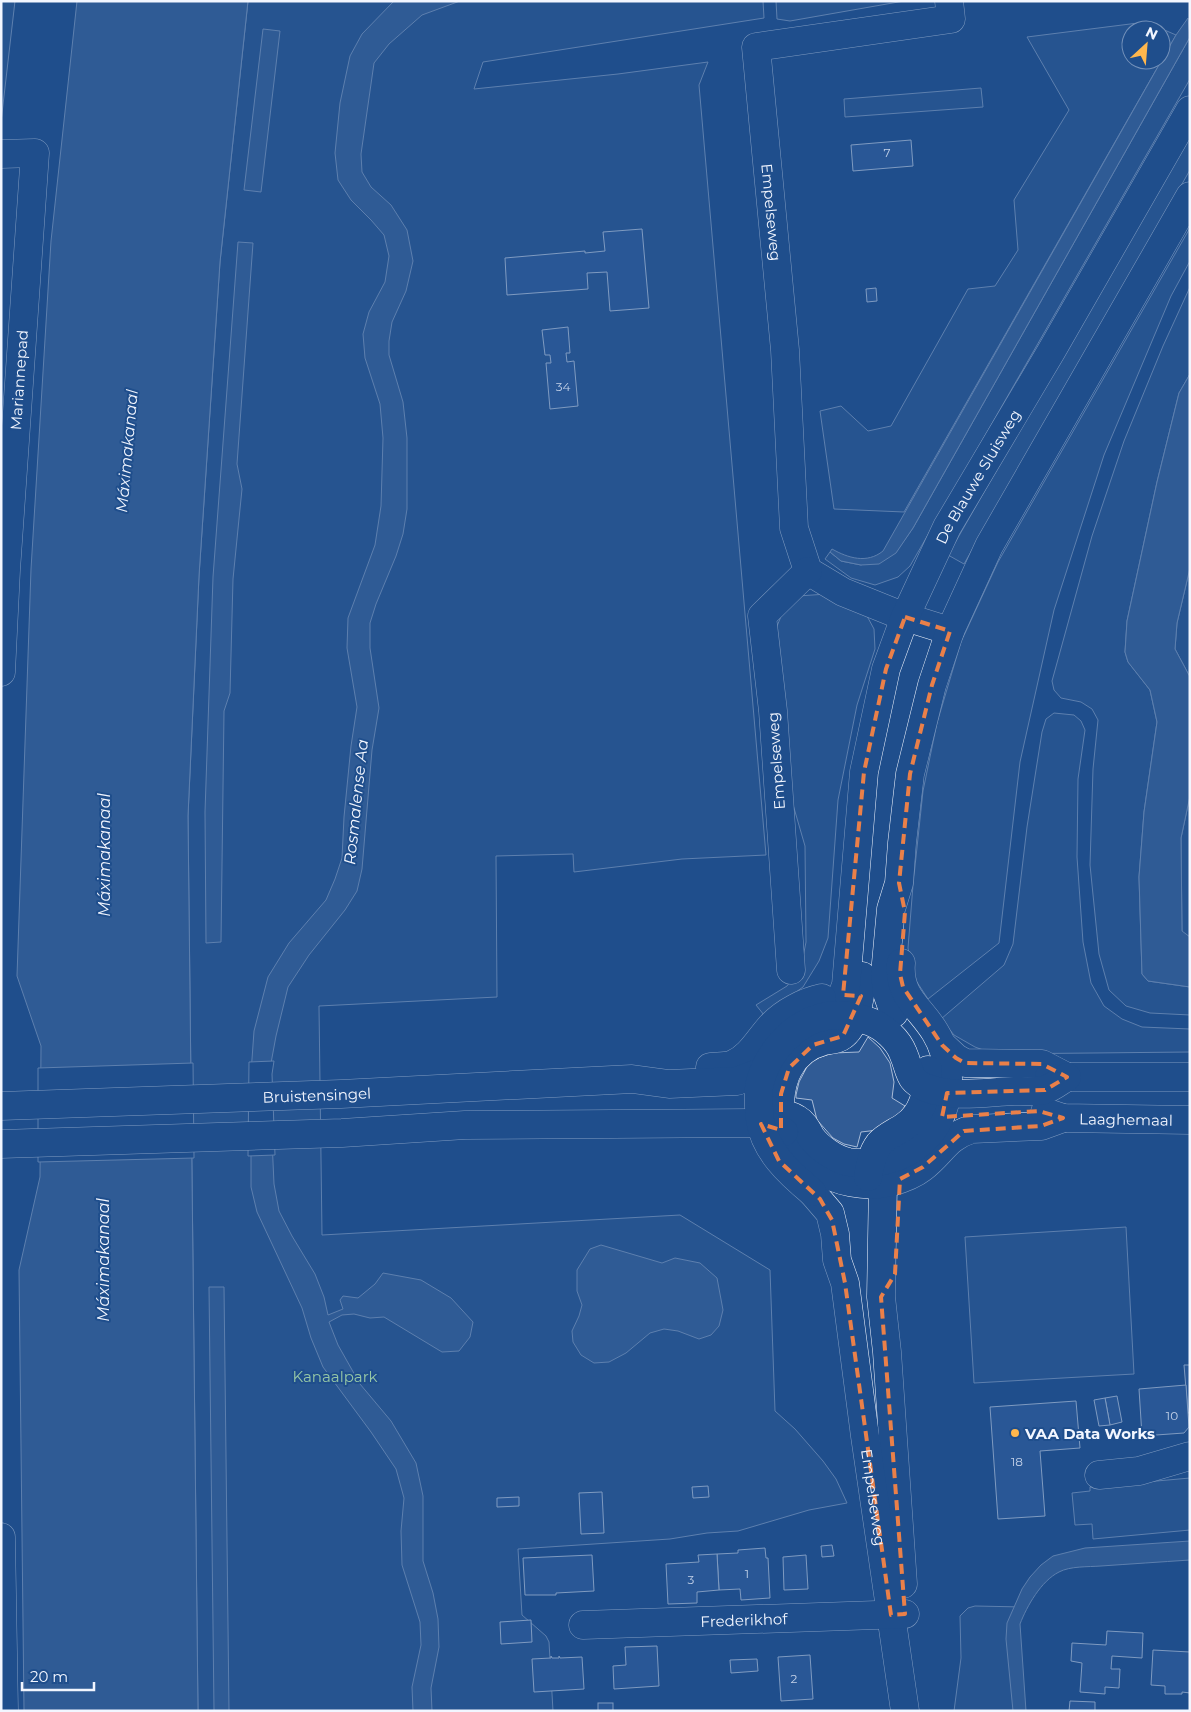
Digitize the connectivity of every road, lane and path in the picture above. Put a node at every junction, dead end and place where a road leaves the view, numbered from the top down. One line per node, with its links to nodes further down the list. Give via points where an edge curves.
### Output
1 (950, 10): 5 (main road, Empelseweg, via 756,48 785,350 794,528)
2 (1190, 110): 6 (main road, De Blauwe Sluisweg, via 947,528)
3 (1, 154): 8 (main road, Mariannepad, via 35,153)
4 (1190, 196): 7 (main road, via 989,546)
5 (808, 571): 6 (main road, via 843,592); 11 (main road, Empelseweg, via 762,616 773,711)
6 (905, 617): 7 (main road); 9 (main road, De Blauwe Sluisweg, via 886,669 865,764)
7 (950, 631): 10 (main road, via 932,685 910,774)
8 (1, 672)
9 (856, 877): 12 (main road, De Blauwe Sluisweg, via 866,901); 12 (main road, via 840,899 832,971 824,989)
10 (899, 883): 13 (main road, via 891,909 885,974); 15 (main road, via 905,912 900,974 909,999 936,1033)
11 (791, 970)
12 (840, 1005): 13 (main road, via 880,1004); 14 (main road, via 782,1042); 15 (main road, via 887,1032 902,1051 913,1080); 18 (main road, Bruistensingel, via 785,1014 742,1060 731,1065 670,1070); 22 (main road, via 849,1028 843,1036 813,1045 796,1059 783,1081)
13 (894, 1013): 15 (main road, via 917,1036)
14 (764, 1071): 18 (main road, Bruistensingel, via 737,1081 669,1084); 22 (main road, via 760,1084)
15 (938, 1073): 17 (main road, via 1045,1090); 17 (main road, via 956,1058 965,1063 1042,1064); 23 (main road, via 942,1112); 25 (main road, via 913,1120 880,1142 874,1152)
16 (1190, 1076): 17 (main road)
17 (1067, 1077)
18 (632, 1079): 19 (main road, Bruistensingel, via 341,1094)
19 (1, 1106)
20 (1190, 1120): 23 (main road, Laaghemaal, via 1063,1118 1042,1126 972,1128 956,1135)
21 (628, 1123): 22 (main road, via 646,1112); 22 (main road, via 647,1138 755,1140); 24 (main road, via 465,1124 342,1133)
22 (771, 1125): 25 (main road, via 798,1119 822,1148 846,1161 864,1163); 26 (main road, via 792,1175)
23 (939, 1137): 25 (main road, via 923,1168)
24 (1, 1144)
25 (882, 1174): 26 (main road, via 856,1184); 30 (main road, Empelseweg, via 865,1195 868,1275 881,1297 887,1352)
26 (824, 1185): 30 (main road, Empelseweg, via 846,1208 849,1255 845,1283 864,1436)
27 (1190, 1456): 28 (main road, via 1139,1471)
28 (1099, 1475)
29 (1, 1537): 32 (main road)
30 (898, 1615): 31 (main road, Frederikhof); 33 (main road, Empelseweg); 34 (main road, Empelseweg)
31 (583, 1625)
32 (4, 1711)
33 (905, 1711)
34 (910, 1711)

